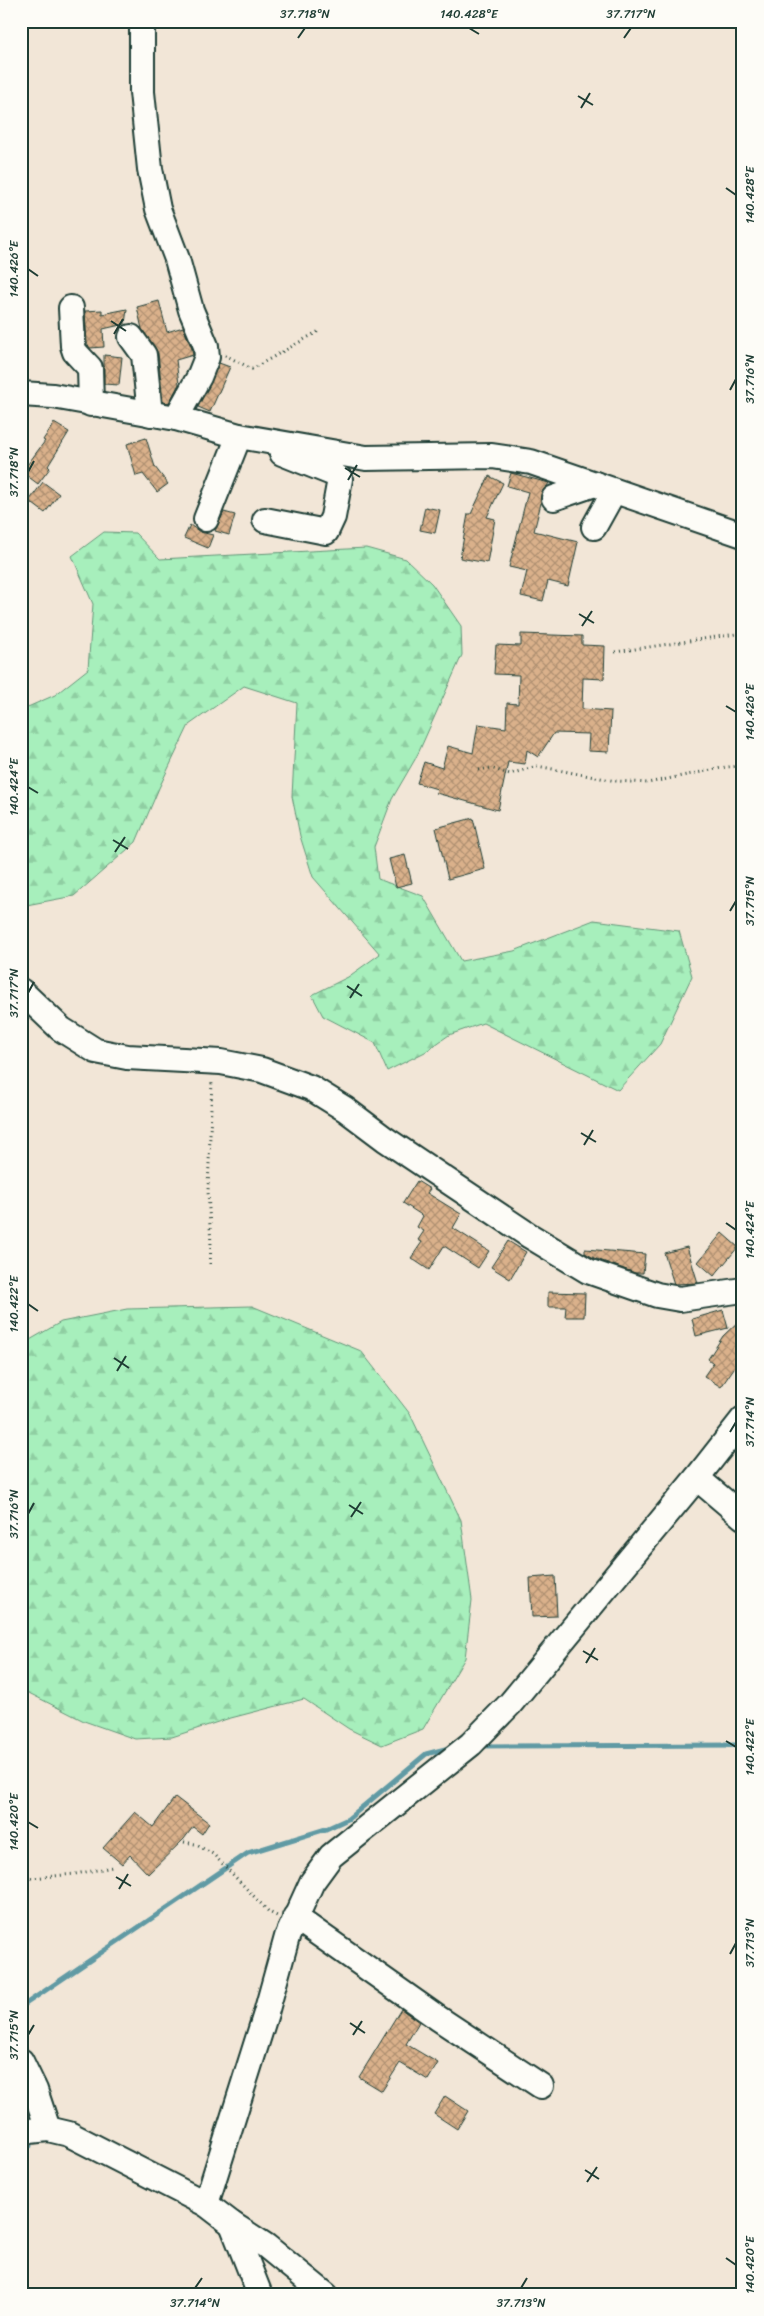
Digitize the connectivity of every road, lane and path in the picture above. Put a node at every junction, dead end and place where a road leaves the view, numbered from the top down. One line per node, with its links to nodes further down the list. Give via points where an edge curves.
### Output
1 (142, 21): 5 (street, via 142,92 150,169 158,209)
2 (71, 308): 7 (street, via 73,346 90,368)
3 (318, 331): 5 (path, via 252,369)
4 (131, 337): 8 (street, via 144,355)
5 (206, 346): 9 (street, via 199,377)
6 (21, 394): 7 (street, via 53,396)
7 (90, 404): 8 (street)
8 (150, 414): 9 (street)
9 (176, 418): 10 (street)
10 (239, 436): 11 (street); 14 (street)
11 (271, 441): 12 (street, via 366,458 492,456 531,462); 15 (street, via 278,452 340,479 333,517 326,532)
12 (605, 488): 13 (street); 16 (street); 17 (street)
13 (554, 498)
14 (206, 519)
15 (265, 520)
16 (594, 528)
17 (743, 535)
18 (743, 633): 19 (path)
19 (615, 652)
20 (743, 766): 21 (path, via 648,782 616,781 537,766 510,774 490,768)
21 (479, 770)
22 (21, 991): 23 (street, via 61,1029 96,1051 127,1057)
23 (212, 1061): 24 (path, via 208,1191); 25 (street, via 262,1070 311,1088 530,1236 588,1271 657,1295 680,1299)
24 (210, 1264)
25 (743, 1290)
26 (743, 1419): 27 (street)
27 (696, 1478): 28 (street); 32 (street, via 510,1704 472,1744 331,1856 312,1882)
28 (743, 1518)
29 (184, 1842): 32 (path, via 196,1844 213,1854 269,1912)
30 (113, 1867): 31 (path)
31 (21, 1879)
32 (293, 1920): 34 (street); 37 (street)
33 (21, 2061): 35 (street)
34 (541, 2086)
35 (48, 2129): 36 (street); 37 (street, via 69,2134)
36 (21, 2132)
37 (206, 2204): 38 (street)
38 (232, 2224): 39 (street); 40 (street, via 266,2246)
39 (260, 2295)
40 (326, 2295)

